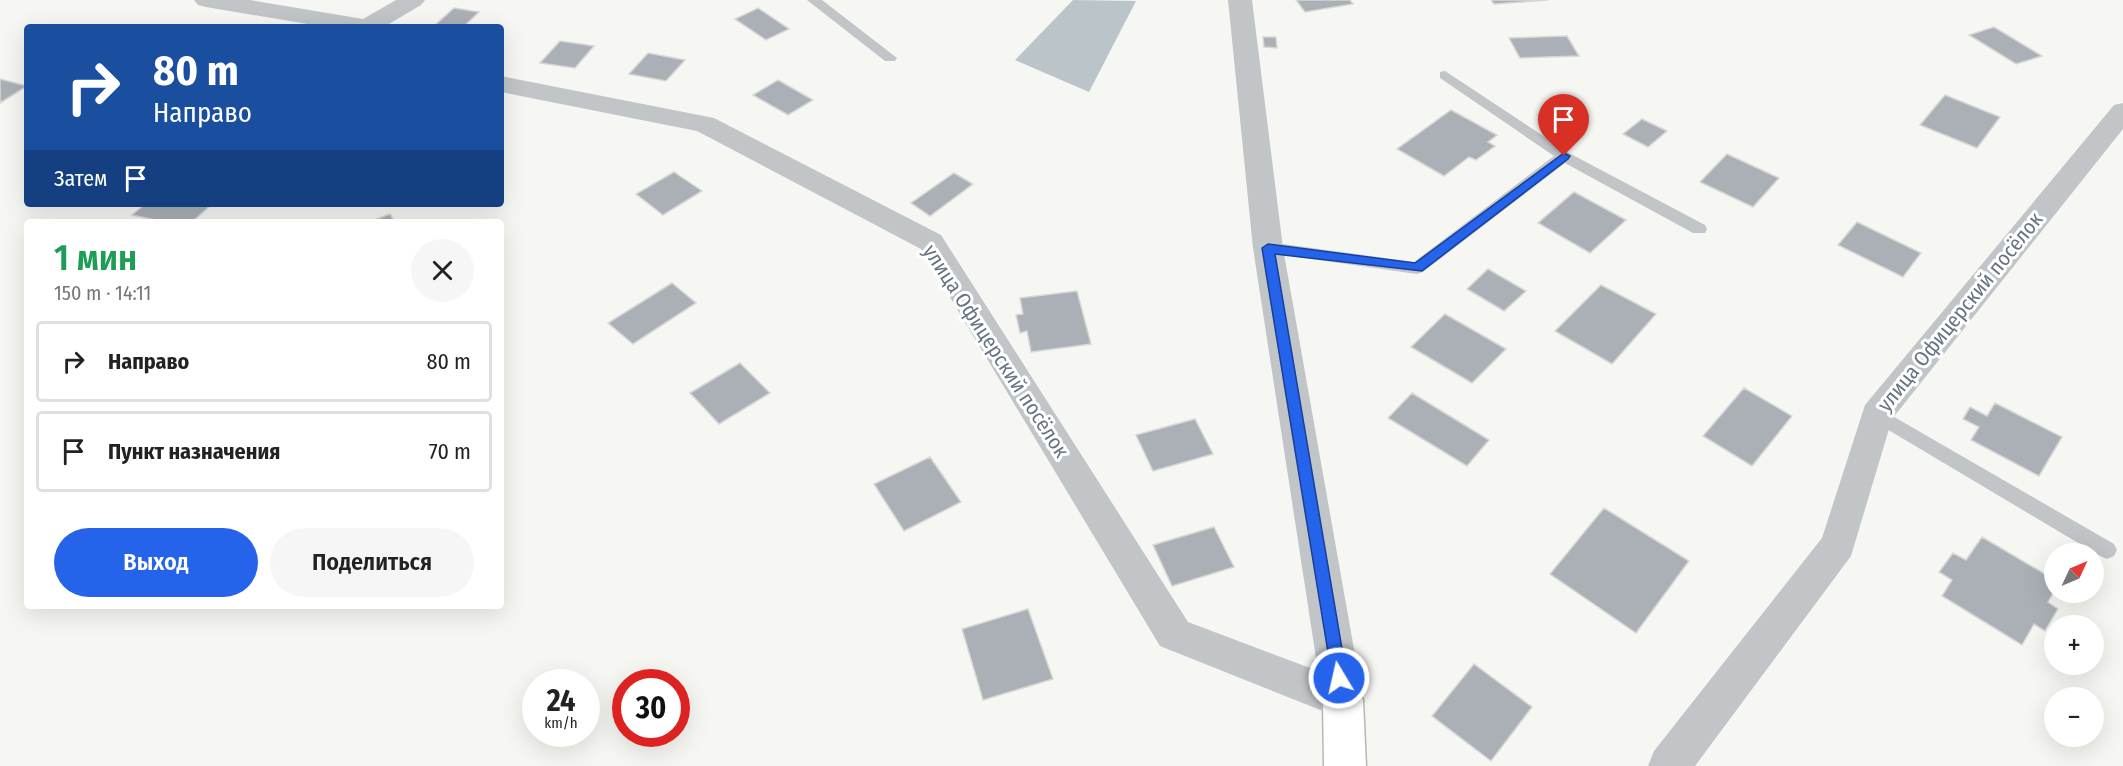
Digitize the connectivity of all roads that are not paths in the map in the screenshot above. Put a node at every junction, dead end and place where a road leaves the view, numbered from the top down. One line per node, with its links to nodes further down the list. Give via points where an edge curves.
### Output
1 (206, 0): 5 (street)
2 (413, 0): 6 (street)
3 (814, 0): 7 (lane)
4 (1240, 0): 13 (street)
5 (351, 24)
6 (374, 24)
7 (890, 58)
8 (1445, 75): 11 (lane)
9 (504, 85): 16 (street, улица Офицерский посёлок, via 705,124 931,242 1174,634)
10 (2123, 111): 14 (street, улица Офицерский посёлок)
11 (1564, 156): 12 (lane); 13 (lane, via 1418,268)
12 (1699, 229)
13 (1268, 248): 16 (street)
14 (1877, 414): 15 (lane); 18 (street, улица Офицерский посёлок, via 1838,545)
15 (2107, 550)
16 (1343, 700): 17 (street)
17 (1345, 766)
18 (1669, 766)

